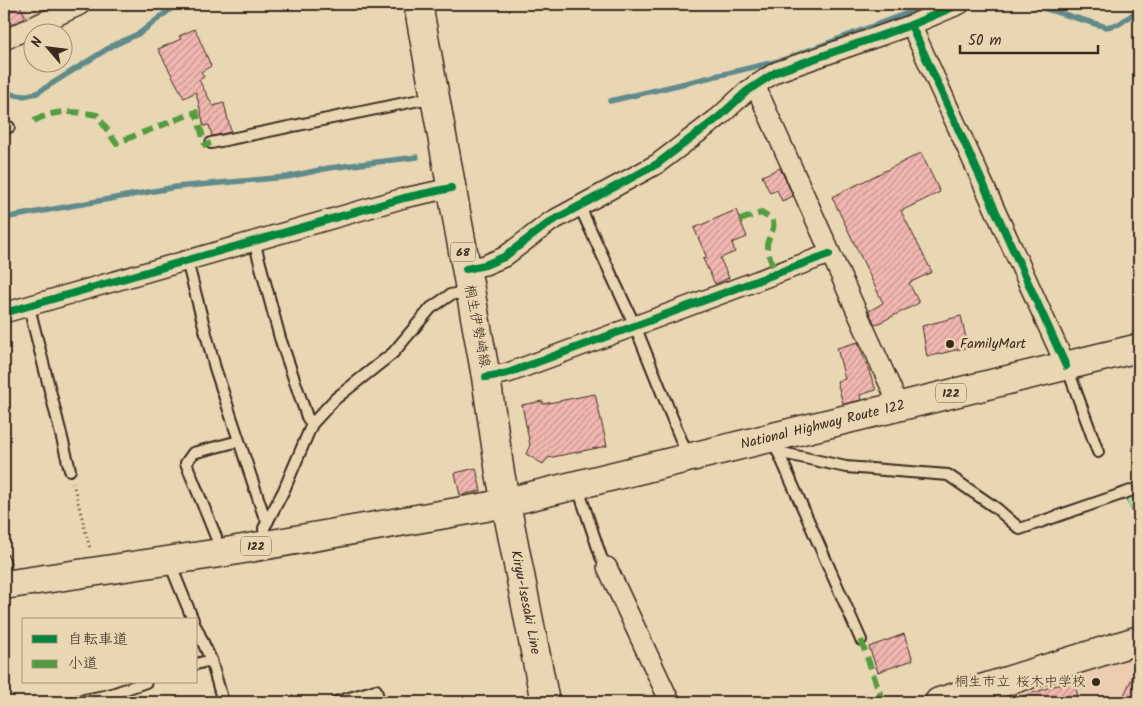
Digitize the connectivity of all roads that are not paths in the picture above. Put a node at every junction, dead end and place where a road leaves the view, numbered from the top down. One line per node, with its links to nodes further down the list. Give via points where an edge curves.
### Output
1 (81, 4): 5 (street)
2 (418, 4): 7 (main road, 桐生伊勢崎線 / 68)
3 (960, 4): 4 (street)
4 (911, 25): 6 (street, via 776,72); 19 (street)
5 (4, 40)
6 (755, 85): 10 (street, via 657,164); 12 (street)
7 (435, 97): 8 (lane); 9 (main road, 桐生伊勢崎線 / 68)
8 (211, 143)
9 (451, 188): 11 (street, via 404,198); 14 (main road, 桐生伊勢崎線 / 68)
10 (579, 205): 14 (street, via 550,222 504,257 485,265); 17 (lane)
11 (254, 241): 13 (street); 22 (lane, via 280,338 307,418)
12 (829, 254): 17 (street); 21 (street)
13 (187, 261): 15 (street); 23 (lane, via 215,368)
14 (468, 280): 20 (main road, 桐生伊勢崎線 / 68); 22 (lane, via 437,304 393,353 335,399)
15 (29, 307): 16 (street); 27 (lane)
16 (4, 313)
17 (635, 326): 20 (street, via 508,373); 26 (lane)
18 (1139, 348): 19 (main road, National Highway Route 122 / 122)
19 (1066, 366): 21 (main road, National Highway Route 122 / 122); 25 (lane)
20 (486, 377): 30 (main road, 桐生伊勢崎線 / 68)
21 (897, 407): 24 (main road, National Highway Route 122 / 122)
22 (312, 424): 31 (lane)
23 (239, 441): 31 (lane); 32 (lane, via 193,453 186,463)
24 (775, 445): 26 (main road, National Highway Route 122 / 122); 29 (lane, via 846,467 948,475 1020,529); 38 (lane)
25 (1098, 452)
26 (689, 458): 28 (main road, National Highway Route 122 / 122)
27 (70, 470)
28 (577, 484): 30 (main road, National Highway Route 122 / 122); 34 (lane)
29 (1139, 488)
30 (506, 501): 31 (main road, 122, via 486,507); 47 (main road, Kiryu-Isesaki Line / 68)
31 (266, 533): 33 (main road, 122)
32 (216, 537)
33 (169, 561): 35 (main road, 122); 36 (lane)
34 (607, 567): 48 (street)
35 (5, 577)
36 (192, 618)
37 (198, 631): 40 (lane)
38 (861, 640)
39 (1139, 640): 49 (main road)
40 (211, 660): 41 (lane); 44 (lane)
41 (198, 663)
42 (140, 684): 43 (lane)
43 (74, 702)
44 (223, 702)
45 (336, 702): 46 (lane, via 376,690)
46 (379, 702)
47 (545, 702)
48 (670, 702)
49 (939, 702)

